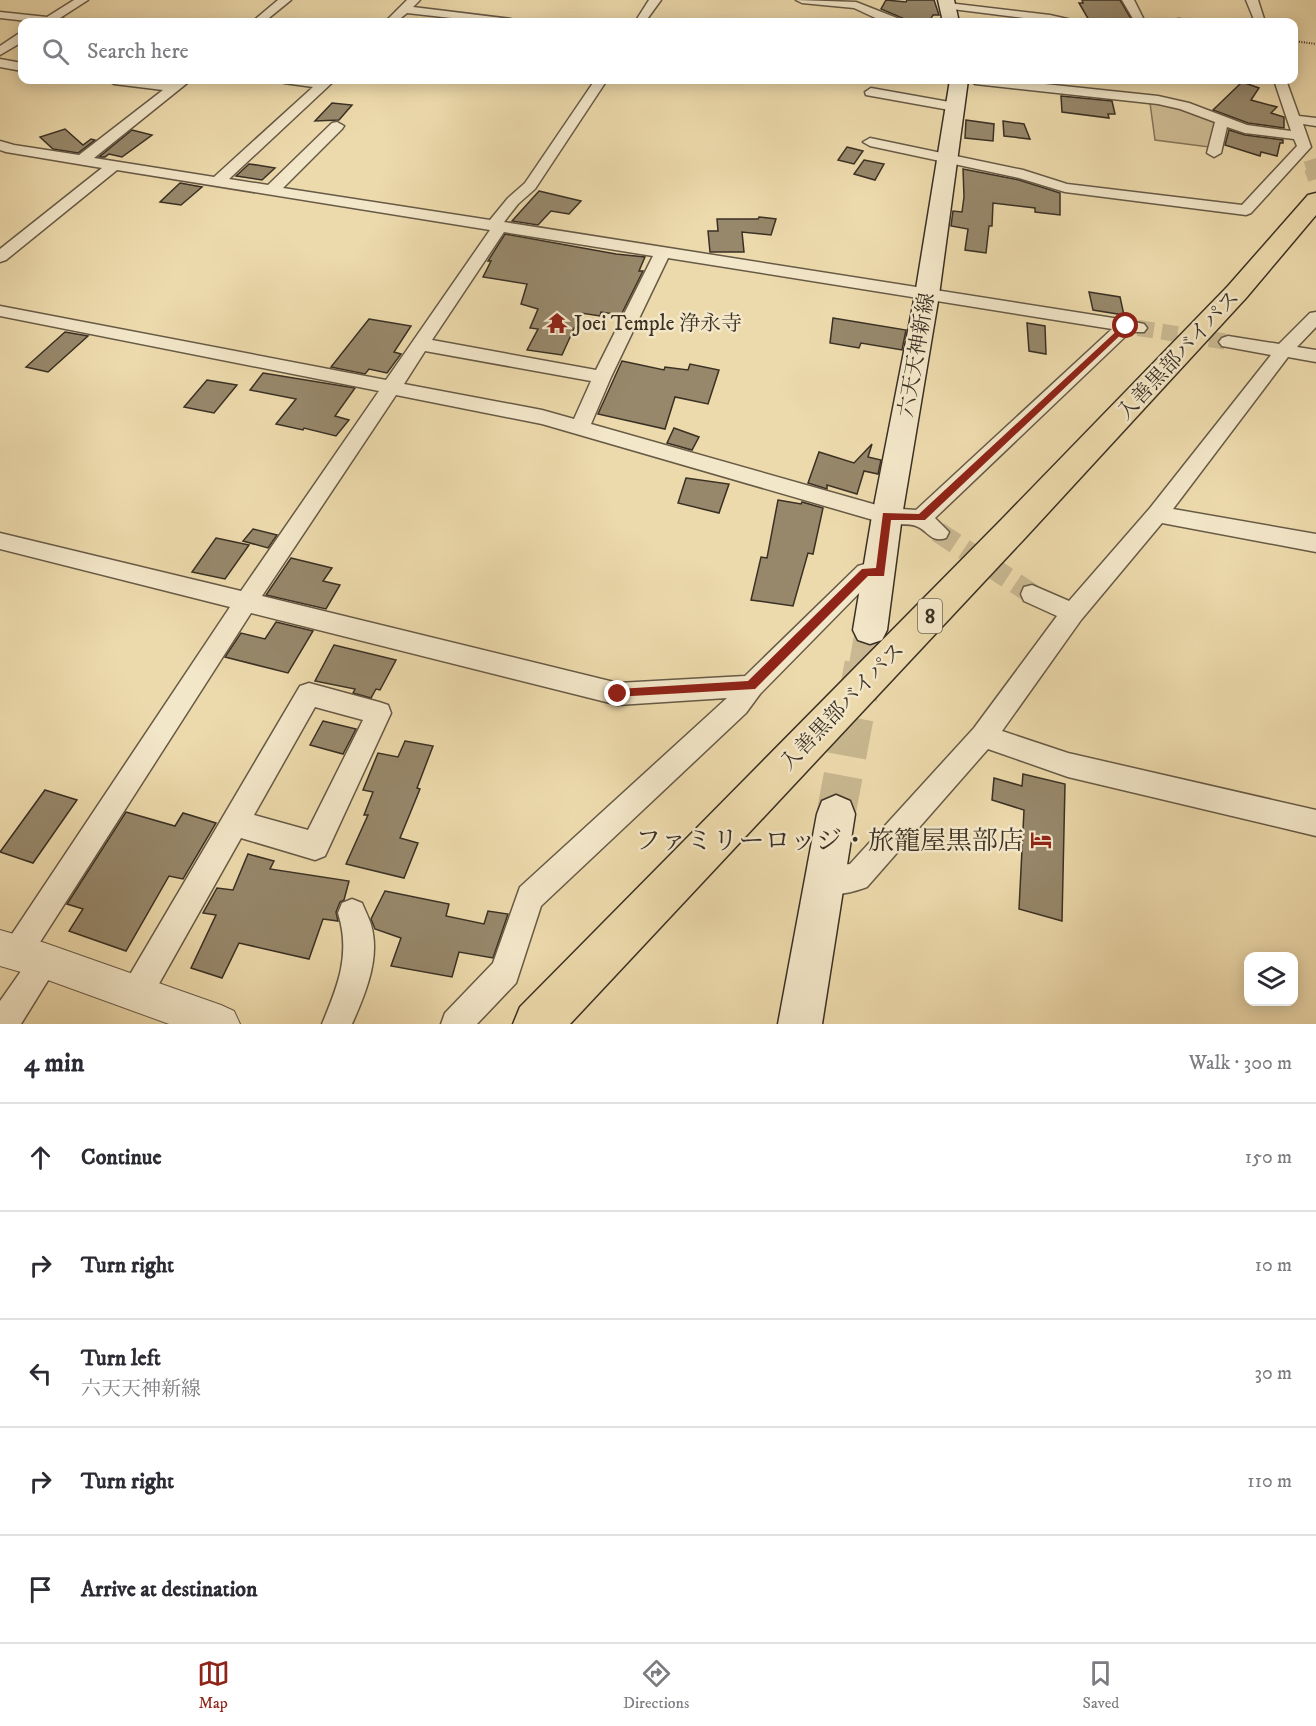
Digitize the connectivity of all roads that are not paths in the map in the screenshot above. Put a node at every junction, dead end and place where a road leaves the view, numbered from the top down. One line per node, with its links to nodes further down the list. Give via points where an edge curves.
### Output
1 (82, 0): 12 (street)
2 (285, 0): 13 (street)
3 (415, 0): 8 (street)
4 (655, 0): 16 (street)
5 (802, 0): 17 (street, via 856,5)
6 (1128, 0): 19 (street)
7 (1252, 0): 20 (street)
8 (404, 9): 14 (street); 15 (street)
9 (948, 10): 18 (street)
10 (0, 15): 11 (street)
11 (20, 18)
12 (53, 18)
13 (261, 18)
14 (394, 18)
15 (478, 18)
16 (643, 18)
17 (884, 18)
18 (1050, 18)
19 (1138, 18)
20 (1259, 18)
21 (18, 40): 22 (street)
22 (0, 51)
23 (0, 63): 24 (street)
24 (18, 65)
25 (179, 84): 42 (street)
26 (324, 84): 44 (street)
27 (598, 84): 47 (street, via 530,186 513,201)
28 (958, 84): 32 (main road, 六天天神新線)
29 (1012, 84): 34 (street, via 1158,100)
30 (1278, 84): 33 (street)
31 (871, 92): 32 (street)
32 (955, 107): 41 (main road, 六天天神新線)
33 (1294, 119): 35 (street); 39 (street)
34 (1222, 120): 39 (street); 40 (street)
35 (1316, 122)
36 (337, 126): 45 (street)
37 (870, 142): 41 (street)
38 (0, 144): 42 (street)
39 (1305, 147): 41 (street, via 1246,210 1065,188 1023,174)
40 (1214, 153)
41 (948, 159): 50 (main road, 六天天神新線)
42 (82, 160): 43 (street)
43 (114, 165): 44 (street); 49 (street)
44 (218, 181): 45 (street)
45 (272, 190): 47 (street)
46 (1316, 200): 84 (highway, 入善黒部バイパス / 8, via 1237,292 1014,528)
47 (496, 226): 48 (street); 54 (street)
48 (663, 253): 50 (street); 57 (street)
49 (0, 257)
50 (927, 295): 61 (main road, 六天天神新線); 62 (street, via 1132,327)
51 (0, 310): 58 (street)
52 (1316, 317): 55 (street)
53 (1228, 342): 55 (street)
54 (420, 344): 57 (street); 58 (street)
55 (1283, 351): 56 (street); 60 (street)
56 (1316, 356)
57 (602, 377): 59 (street)
58 (391, 386): 59 (street); 68 (street)
59 (580, 428): 61 (street)
60 (1156, 514): 65 (street); 69 (street)
61 (887, 516): 62 (street); 66 (main road, 六天天神新線)
62 (921, 518): 63 (street)
63 (938, 532)
64 (0, 541): 68 (street)
65 (1316, 543)
66 (880, 573): 70 (main road, 六天天神新線); 71 (street, via 866,572)
67 (1032, 594): 69 (street)
68 (246, 602): 71 (street, via 618,694); 78 (street)
69 (1073, 613): 72 (street)
70 (870, 630)
71 (751, 686): 83 (street, via 737,705 530,897 505,972)
72 (983, 736): 75 (street, via 1068,765); 76 (street, via 857,877)
73 (836, 814): 76 (main road)
74 (235, 823): 74 (street, via 309,694 379,713 315,846); 79 (street)
75 (1316, 823)
76 (824, 881): 85 (main road)
77 (352, 913): 82 (street, via 360,935 357,958)
78 (20, 954): 79 (street); 80 (street)
79 (136, 994): 81 (street)
80 (3, 1024)
81 (221, 1024)
82 (337, 1024)
83 (456, 1024)
84 (537, 1024)
85 (800, 1024)

